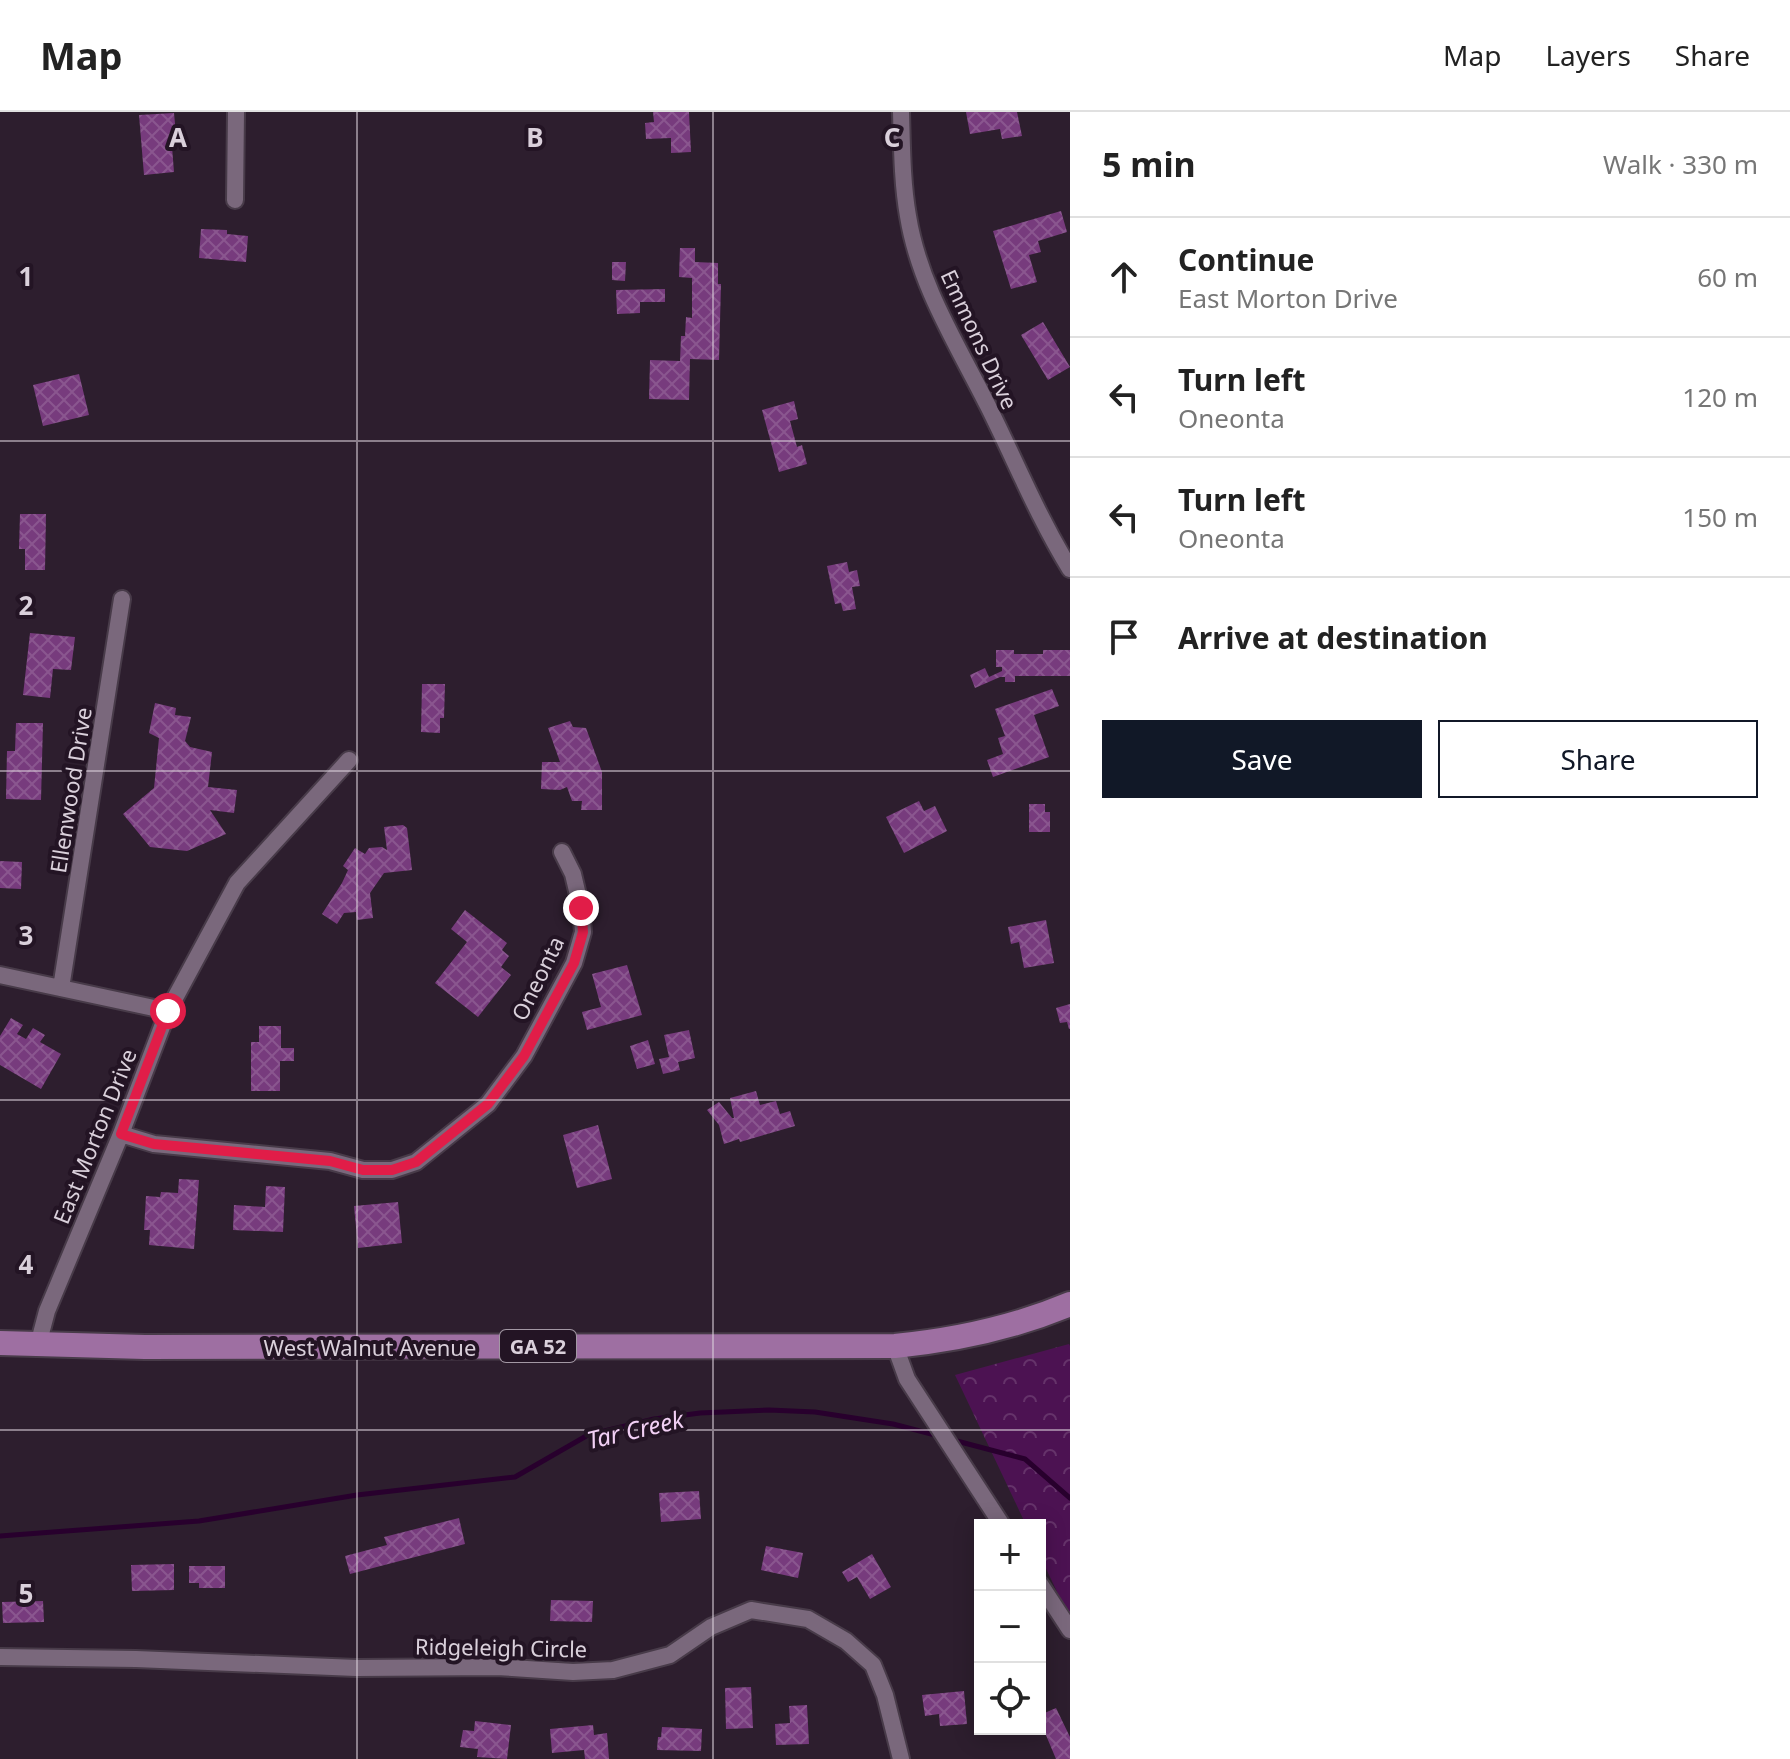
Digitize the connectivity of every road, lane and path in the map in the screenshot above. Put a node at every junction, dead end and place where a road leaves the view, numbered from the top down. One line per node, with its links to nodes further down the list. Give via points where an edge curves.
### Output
1 (236, 112): 3 (street)
2 (901, 112): 4 (street, Emmons Drive, via 907,214 932,296 1043,525)
3 (235, 200)
4 (1070, 569)
5 (122, 599): 9 (street, Ellenwood Drive)
6 (349, 760): 10 (street, East Morton Drive, via 237,883)
7 (562, 852): 11 (street, Oneonta, via 581,908 583,932 574,963 524,1056 488,1104 416,1162 392,1170 363,1170 330,1161 154,1144)
8 (0, 975): 9 (street)
9 (61, 988): 10 (street)
10 (168, 1011): 11 (street, East Morton Drive)
11 (121, 1134): 14 (street, East Morton Drive, via 47,1311)
12 (1070, 1304): 15 (main road, West Walnut Avenue / GA 52, via 970,1336)
13 (0, 1343): 14 (main road, West Walnut Avenue / GA 52)
14 (38, 1345): 15 (main road, West Walnut Avenue / GA 52)
15 (895, 1346): 16 (street, via 907,1379)
16 (998, 1519)
17 (1045, 1591): 18 (street)
18 (1070, 1630)
19 (0, 1657): 20 (street, Ridgeleigh Circle, via 613,1670 670,1655 711,1627 751,1610 808,1619 873,1665)
20 (901, 1759)

